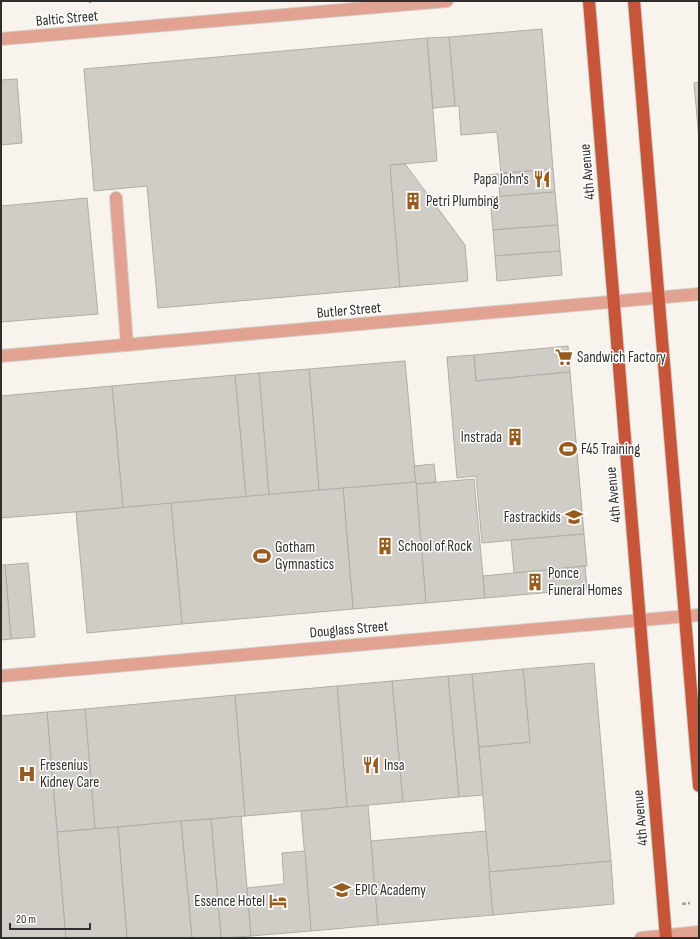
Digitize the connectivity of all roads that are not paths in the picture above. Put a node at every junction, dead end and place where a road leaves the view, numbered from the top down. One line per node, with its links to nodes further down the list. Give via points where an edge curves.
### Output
1 (447, 1): 4 (street, Baltic Street)
2 (589, 1): 8 (main road, 4th Avenue)
3 (634, 1): 7 (main road)
4 (1, 39)
5 (116, 198): 9 (street)
6 (699, 294): 7 (street, Butler Street)
7 (659, 298): 8 (street, Butler Street); 12 (main road)
8 (614, 302): 9 (street, Butler Street); 13 (main road, 4th Avenue)
9 (127, 345): 10 (street, Butler Street)
10 (1, 356)
11 (699, 615): 12 (street, Douglass Street)
12 (685, 616): 13 (street, Douglass Street); 15 (main road)
13 (640, 620): 14 (street, Douglass Street); 17 (main road, 4th Avenue)
14 (1, 676)
15 (699, 786)
16 (699, 932): 17 (street)
17 (666, 937): 18 (street)
18 (641, 938)

